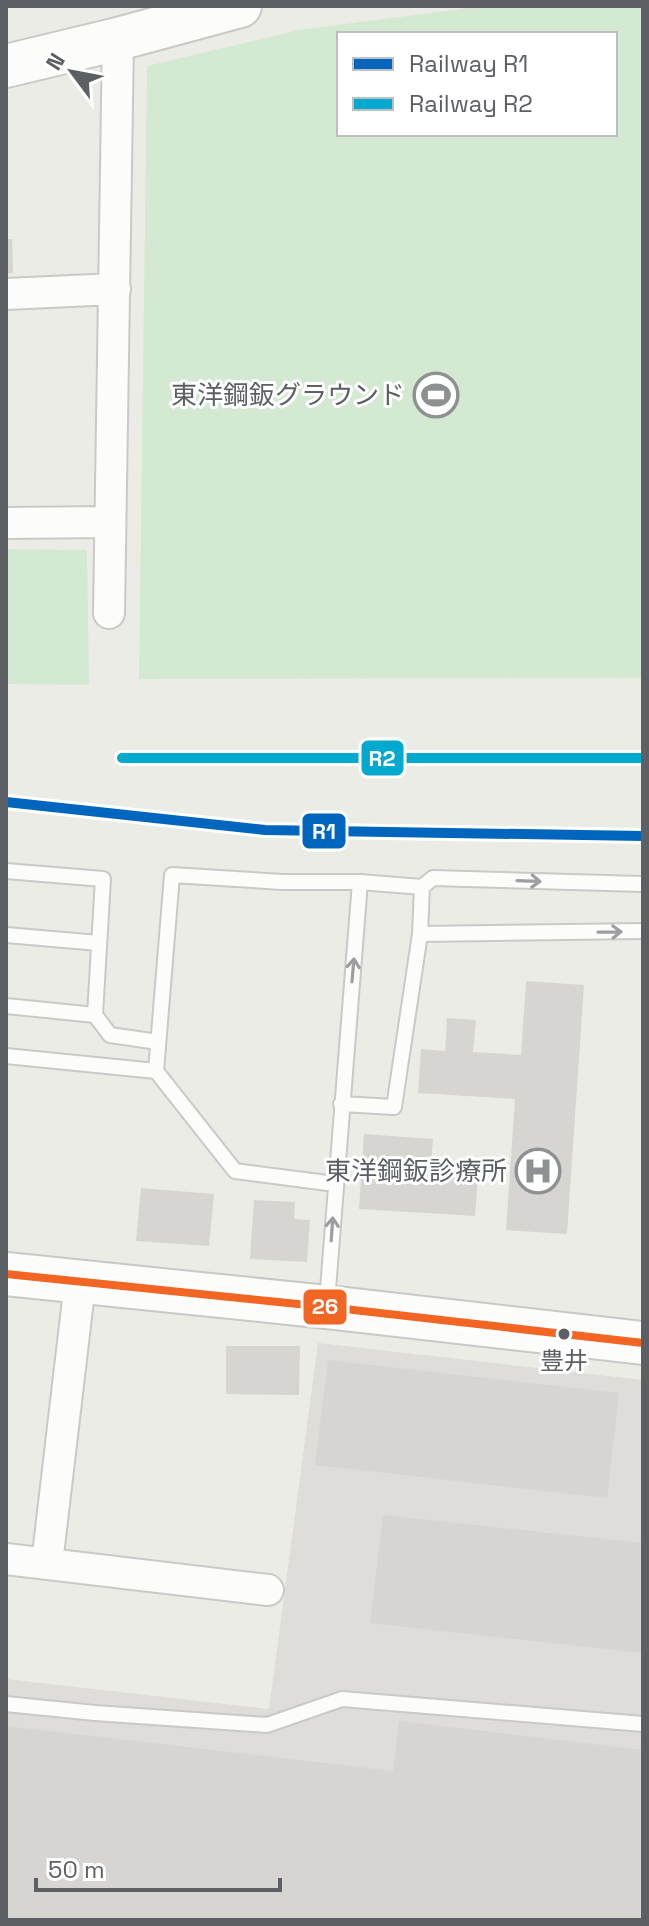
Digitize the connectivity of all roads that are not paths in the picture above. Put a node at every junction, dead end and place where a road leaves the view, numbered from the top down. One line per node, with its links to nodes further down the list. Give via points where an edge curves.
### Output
1 (240, 6): 2 (main road)
2 (118, 39): 3 (main road); 4 (street)
3 (6, 66)
4 (115, 289): 5 (street); 6 (street)
5 (6, 294)
6 (110, 522): 7 (street); 8 (street)
7 (6, 523)
8 (109, 613)
9 (6, 871): 16 (lane, via 103,879)
10 (360, 882): 12 (lane); 19 (lane, via 172,875); 22 (lane, one-way to 10)
11 (643, 884): 12 (lane, one-way to 11, via 433,878)
12 (422, 887): 14 (lane)
13 (643, 931): 14 (lane, one-way to 13)
14 (420, 934): 22 (lane, via 394,1107)
15 (6, 935): 16 (lane)
16 (99, 943): 18 (lane)
17 (6, 1006): 18 (lane)
18 (95, 1015): 19 (lane, via 110,1035)
19 (158, 1042): 21 (lane)
20 (6, 1056): 21 (lane)
21 (156, 1071): 23 (lane, via 235,1171)
22 (341, 1104): 23 (lane)
23 (335, 1184): 26 (lane, one-way to 23)
24 (6, 1274): 25 (main road)
25 (80, 1283): 26 (main road); 29 (street)
26 (327, 1307): 27 (main road)
27 (643, 1343)
28 (6, 1559): 29 (street)
29 (47, 1563): 30 (street)
30 (268, 1590)
31 (6, 1704): 32 (lane, via 267,1725 342,1699)
32 (643, 1724)

